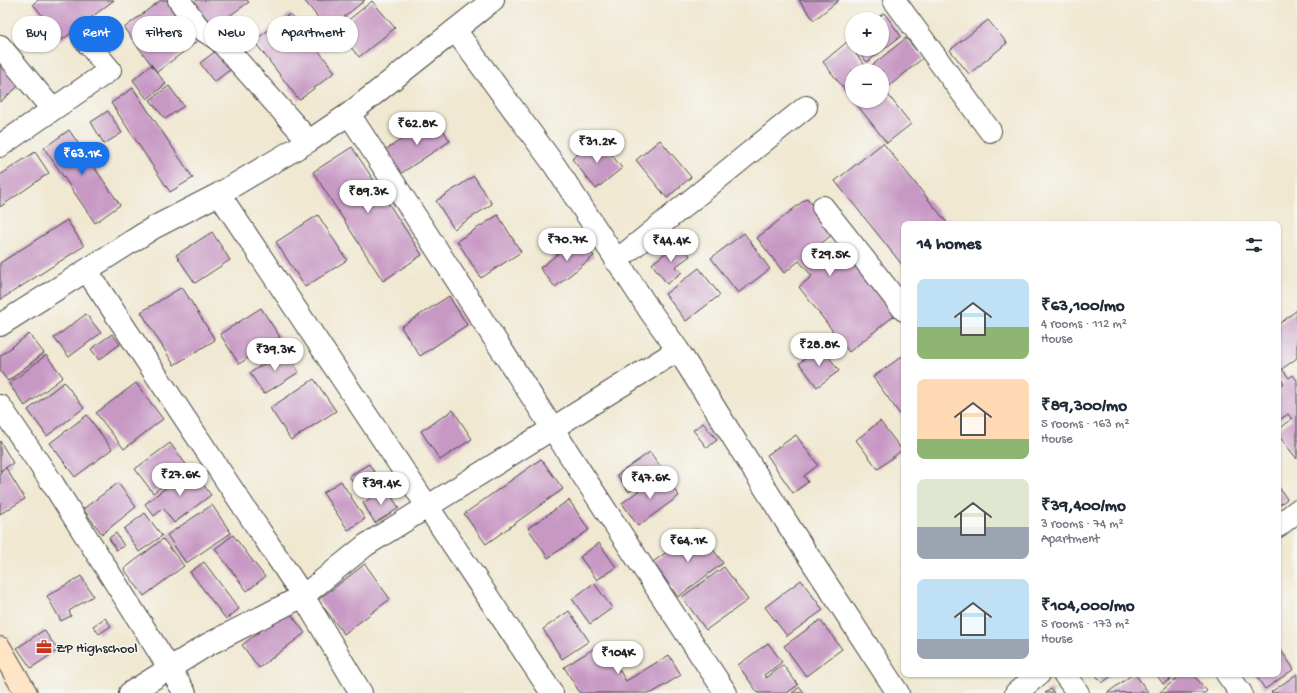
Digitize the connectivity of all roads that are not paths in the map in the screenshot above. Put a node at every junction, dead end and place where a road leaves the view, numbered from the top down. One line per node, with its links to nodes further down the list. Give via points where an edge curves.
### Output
1 (179, 0): 11 (street, via 198,27 219,40)
2 (493, 0): 4 (street)
3 (894, 0): 10 (street)
4 (455, 30): 9 (street); 15 (street, via 553,163)
5 (0, 46): 8 (street)
6 (95, 52): 8 (street, via 110,70)
7 (806, 107): 15 (street)
8 (52, 109): 12 (street)
9 (349, 114): 11 (street); 21 (street)
10 (990, 131)
11 (309, 141): 13 (street)
12 (0, 146)
13 (220, 194): 16 (street, via 153,228); 22 (street)
14 (823, 208): 17 (street)
15 (616, 261): 19 (street)
16 (86, 271): 18 (street); 25 (street)
17 (901, 306)
18 (0, 325)
19 (678, 350): 21 (street); 37 (street)
20 (0, 406): 27 (street, via 57,490)
21 (552, 429): 22 (street); 36 (street)
22 (428, 506): 25 (street, via 366,546); 35 (street)
23 (1297, 511): 24 (street)
24 (1281, 524)
25 (303, 596): 27 (street, via 207,645); 34 (street)
26 (0, 648): 31 (main road)
27 (169, 669): 32 (street); 33 (street)
28 (1035, 677): 38 (street)
29 (1066, 677): 39 (street)
30 (1230, 677): 40 (street)
31 (26, 693)
32 (130, 693)
33 (185, 693)
34 (361, 693)
35 (552, 693)
36 (726, 693)
37 (898, 693)
38 (1016, 693)
39 (1078, 693)
40 (1241, 693)

